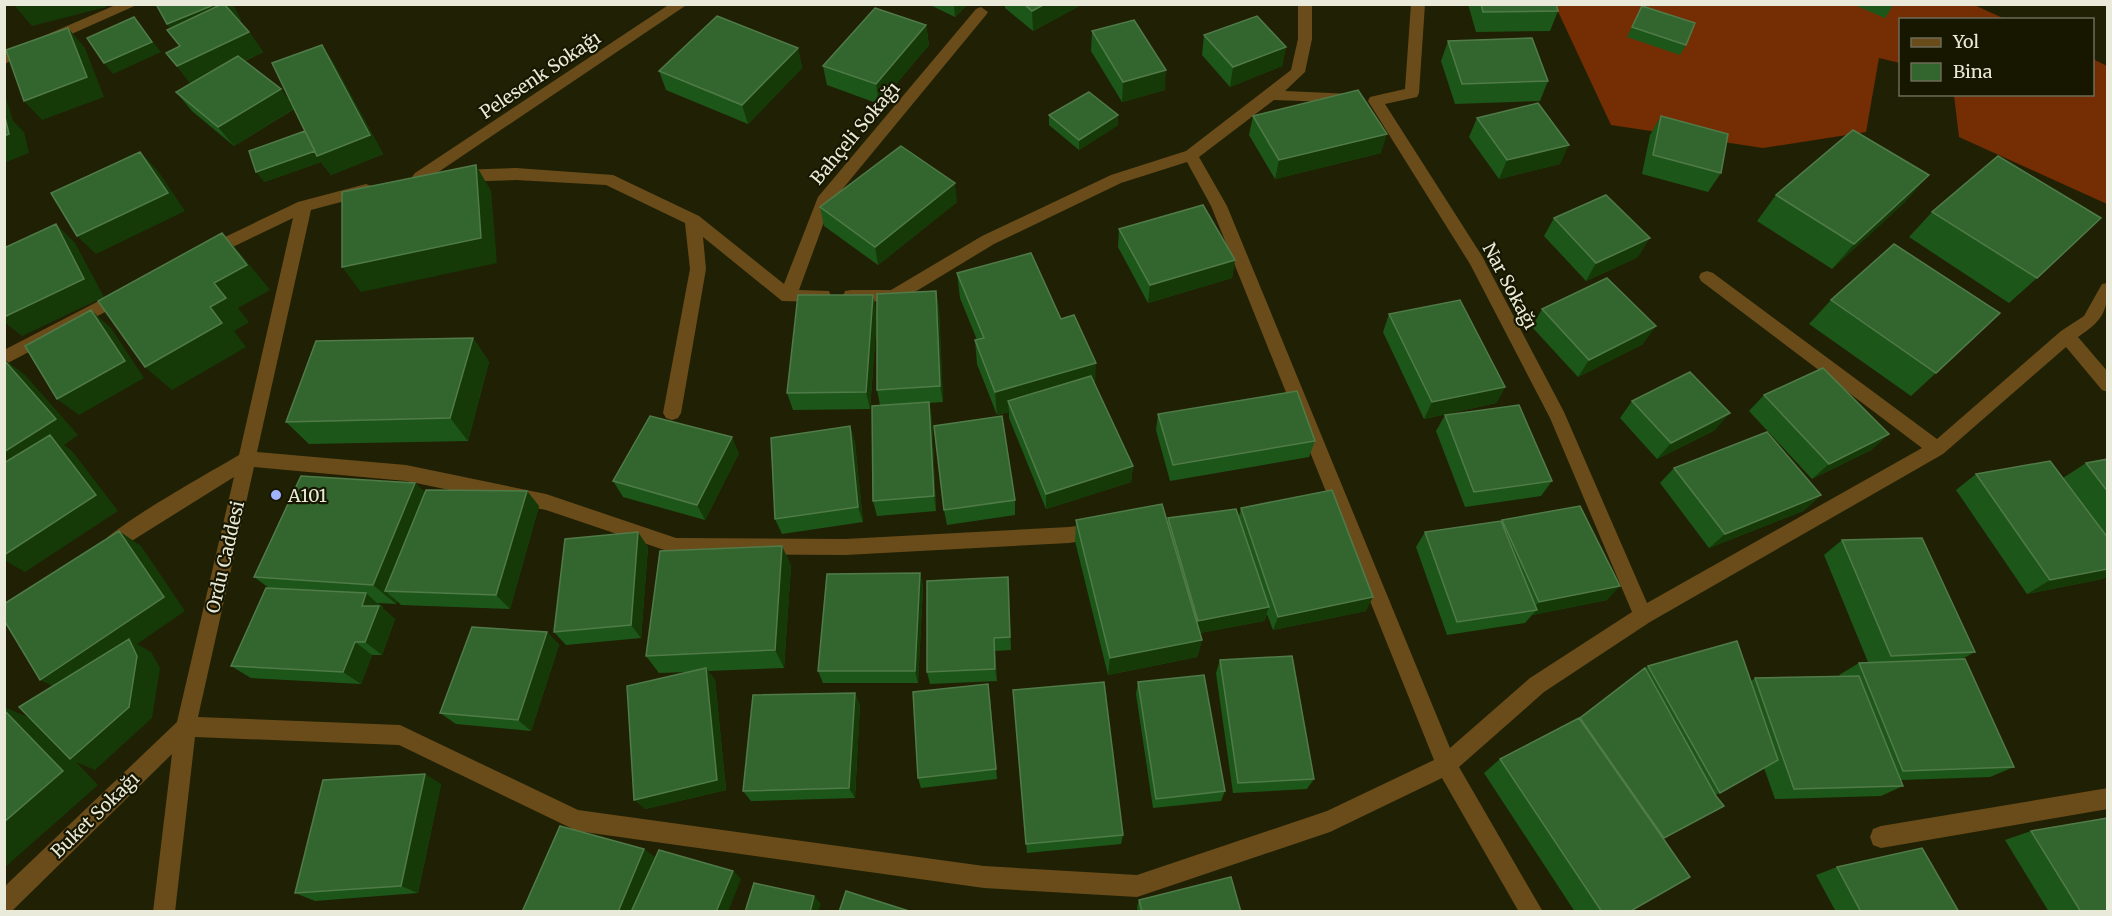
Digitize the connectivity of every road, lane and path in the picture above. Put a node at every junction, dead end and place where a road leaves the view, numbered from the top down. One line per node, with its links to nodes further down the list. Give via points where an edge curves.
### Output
1 (132, 4): 6 (street)
2 (681, 4): 12 (street, Pelesenk Sokağı, via 414,178 516,174 608,179)
3 (1305, 4): 7 (street, via 1305,39 1298,72)
4 (1418, 4): 8 (street, via 1412,93)
5 (981, 12): 17 (street, Bahçeli Sokağı, via 824,201)
6 (4, 59)
7 (1272, 95): 8 (street); 9 (street)
8 (1375, 101): 28 (street, Nar Sokağı, via 1476,260 1552,406)
9 (1191, 155): 17 (street, via 1116,179 998,234 894,296); 24 (street, via 1219,206)
10 (385, 185): 11 (street)
11 (304, 206): 13 (street); 23 (street, Ordu Caddesi)
12 (693, 220): 17 (street); 21 (street, via 698,269)
13 (190, 261)
14 (1707, 277): 22 (street)
15 (138, 287): 19 (street)
16 (2108, 289): 18 (street, via 2090,321)
17 (788, 296)
18 (2067, 336): 20 (street); 22 (street)
19 (4, 358)
20 (2108, 385)
21 (672, 413)
22 (1937, 449): 28 (street)
23 (247, 459): 26 (street, via 406,473 546,502 676,546 845,547 1069,536); 27 (street); 29 (street, Ordu Caddesi)
24 (1340, 503): 25 (street); 30 (street)
25 (1318, 505)
26 (1116, 529)
27 (88, 562)
28 (1643, 616): 30 (street, via 1537,685)
29 (186, 727): 30 (street, via 400,735 577,820 984,877 1137,886 1330,821); 33 (street, Buket Sokağı); 34 (street, Ordu Caddesi)
30 (1446, 765): 35 (street)
31 (2108, 798): 32 (street)
32 (1881, 837)
33 (4, 903)
34 (164, 912)
35 (1532, 912)

